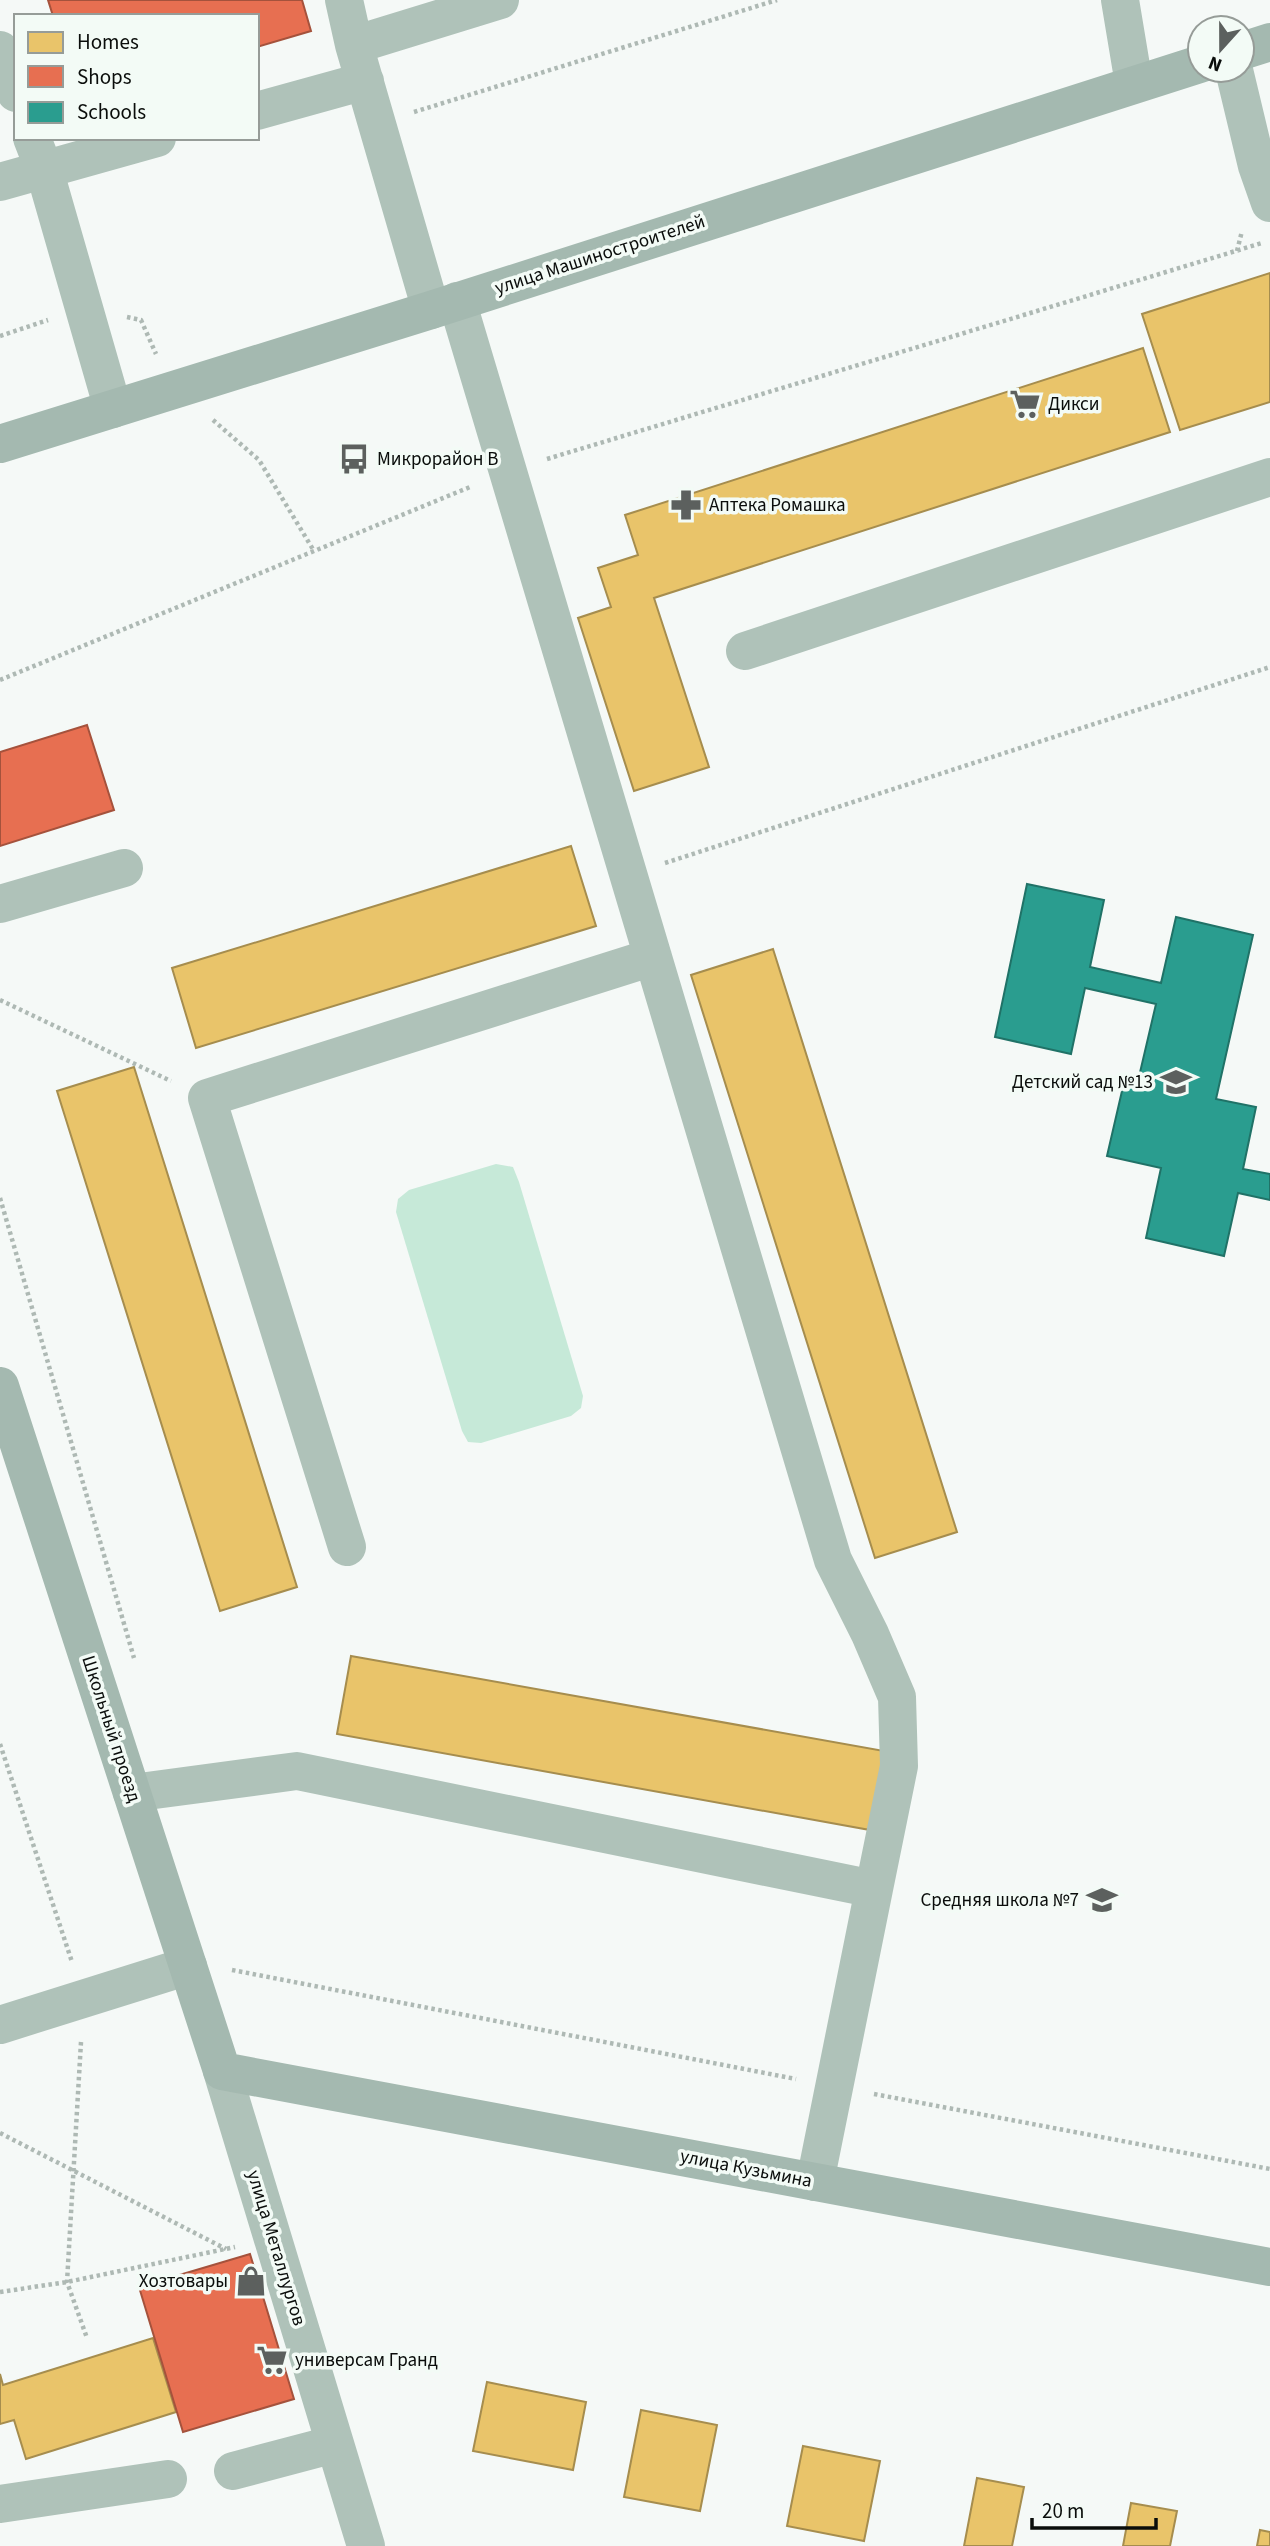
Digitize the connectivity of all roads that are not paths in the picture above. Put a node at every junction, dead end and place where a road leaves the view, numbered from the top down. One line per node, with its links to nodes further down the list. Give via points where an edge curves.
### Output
1 (344, 0): 4 (street)
2 (500, 0): 4 (street)
3 (1120, 0): 8 (street)
4 (354, 45): 7 (street)
5 (0, 50): 10 (street)
6 (1186, 68): 8 (main road, улица Машиностроителей)
7 (365, 81): 11 (street); 16 (street)
8 (1134, 84): 16 (main road, улица Машиностроителей)
9 (1237, 84): 15 (street)
10 (14, 88)
11 (259, 110)
12 (142, 140): 13 (street)
13 (38, 154): 14 (street); 17 (street)
14 (0, 182)
15 (1270, 203)
16 (444, 305): 17 (main road, улица Машиностроителей); 23 (street, via 507,472)
17 (113, 409): 18 (main road, улица Машиностроителей)
18 (0, 444)
19 (1270, 477): 20 (street)
20 (745, 650)
21 (124, 868): 22 (street)
22 (0, 904)
23 (653, 957): 25 (street, via 207,1098); 27 (street, via 833,1560 897,1697 899,1766)
24 (0, 1386): 26 (main road, Школьный проезд)
25 (347, 1547)
26 (132, 1793): 27 (street, via 297,1771); 28 (main road, Школьный проезд)
27 (874, 1889): 31 (street)
28 (188, 1966): 29 (street); 30 (main road, Школьный проезд)
29 (0, 2025)
30 (222, 2071): 31 (main road, улица Кузьмина); 33 (street, улица Металлургов)
31 (815, 2182): 32 (main road, улица Кузьмина)
32 (1270, 2267)
33 (335, 2444): 34 (street); 37 (street, улица Металлургов)
34 (233, 2471)
35 (168, 2479): 36 (street)
36 (0, 2504)
37 (366, 2546)

